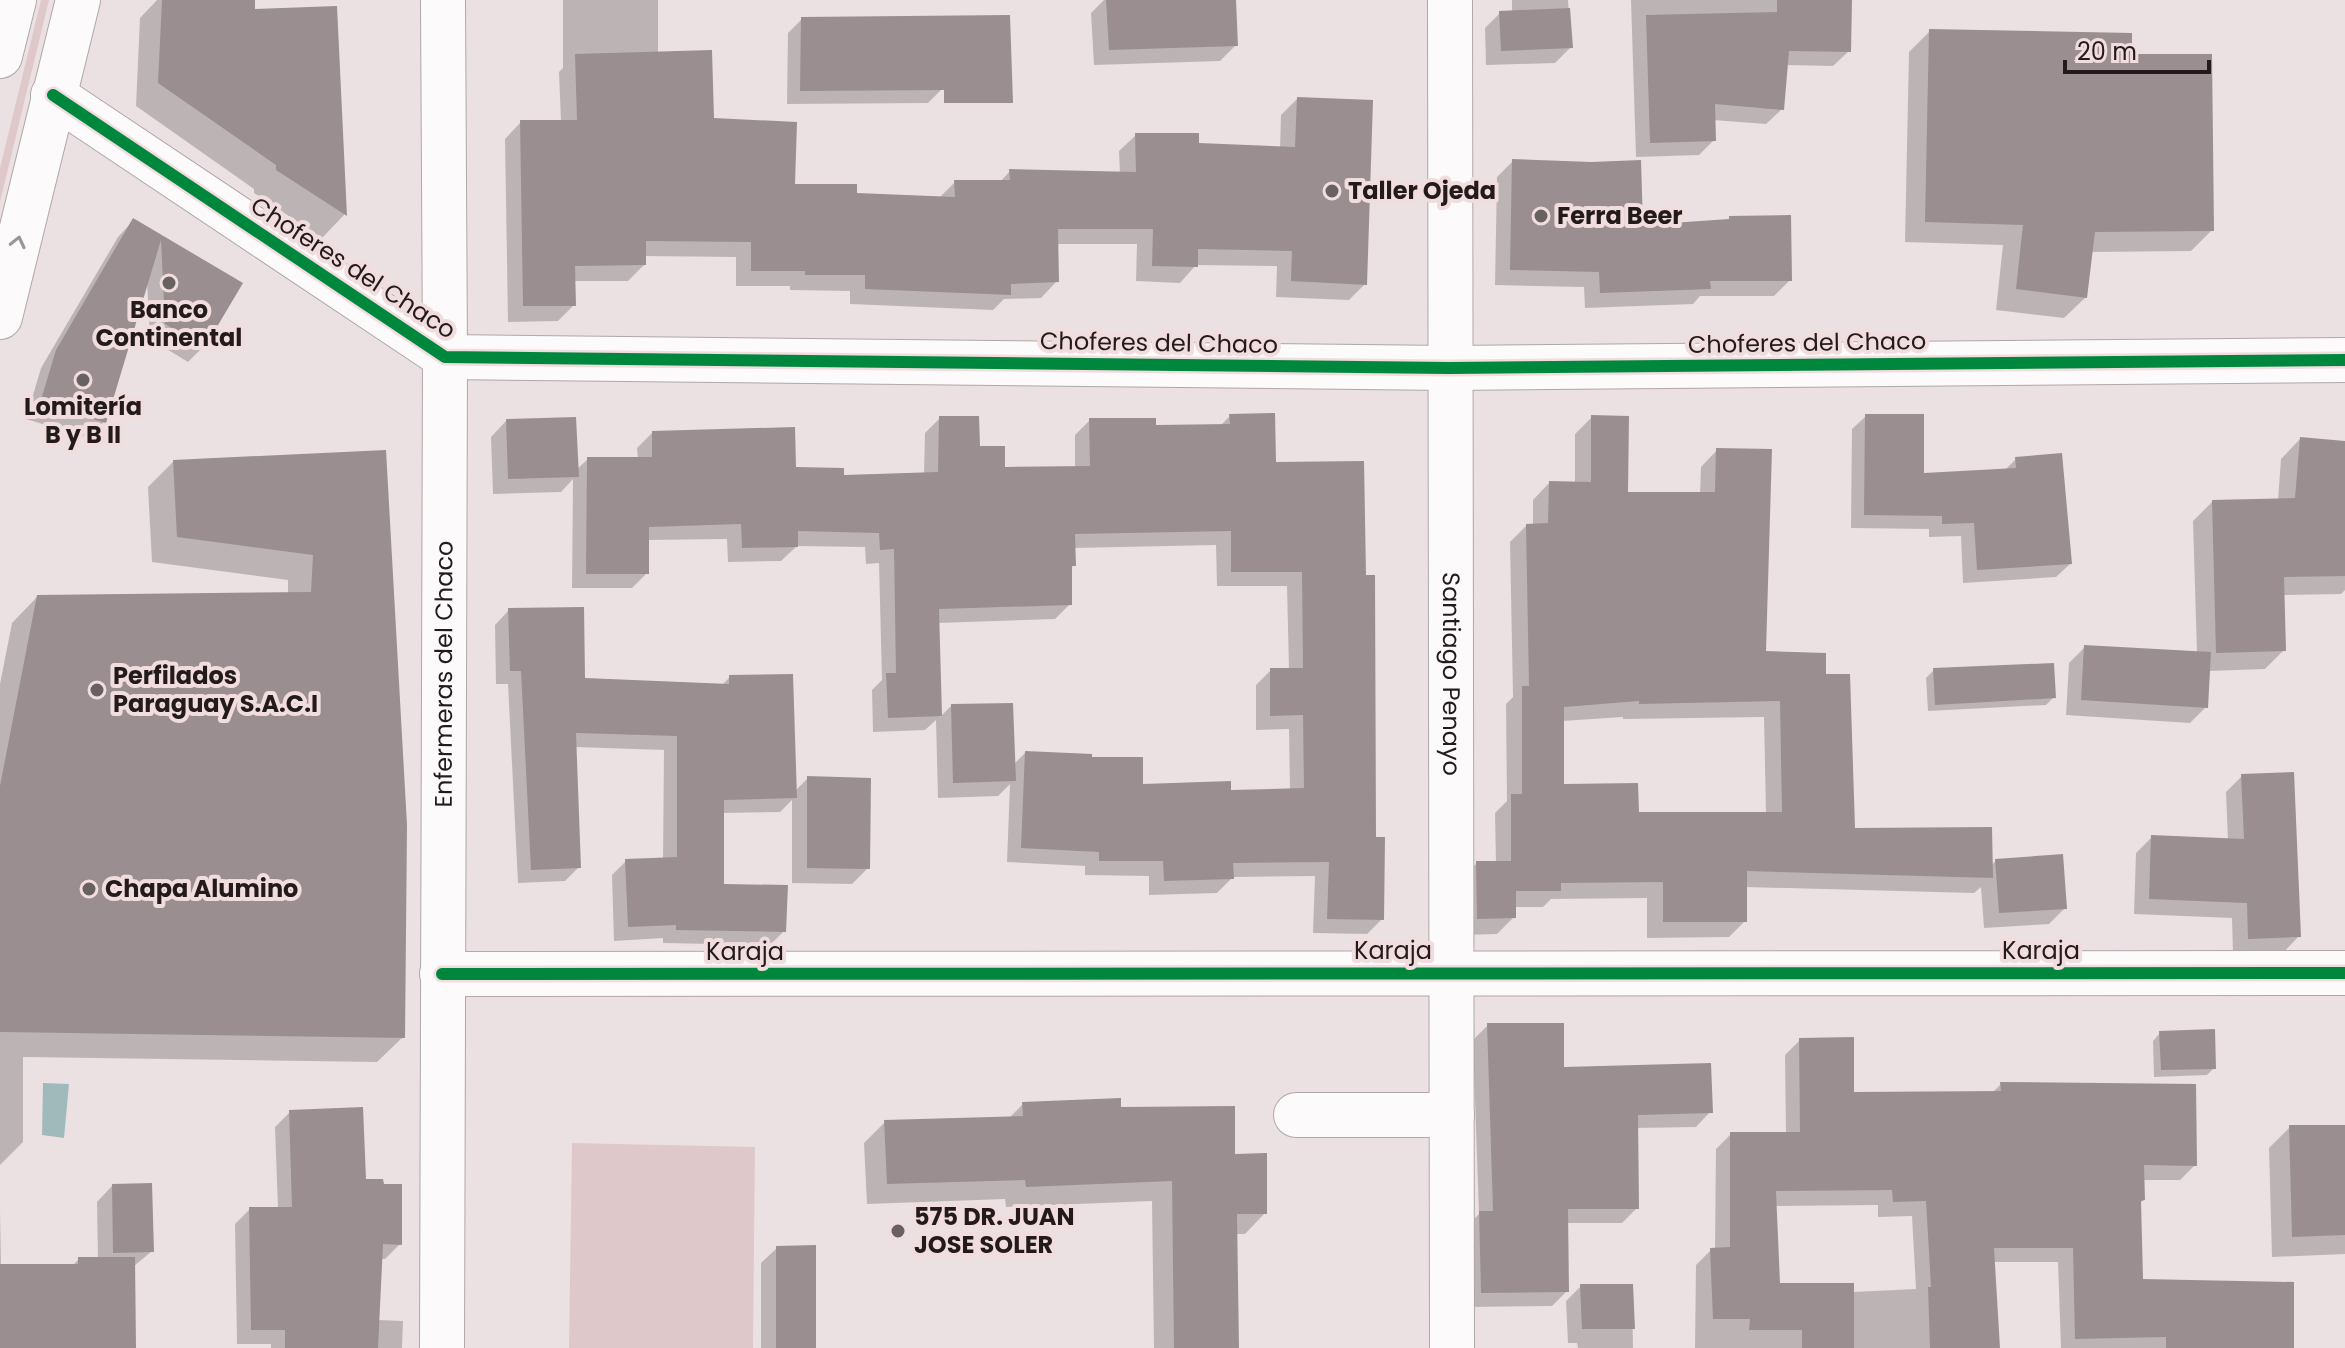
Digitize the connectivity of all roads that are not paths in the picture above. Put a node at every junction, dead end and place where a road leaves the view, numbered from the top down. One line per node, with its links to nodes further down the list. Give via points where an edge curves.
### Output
1 (14, 0): 5 (main road)
2 (78, 0): 6 (main road)
3 (443, 0): 8 (main road, Enfermeras del Chaco)
4 (1450, 0): 10 (main road, Santiago Penayo)
5 (0, 56)
6 (53, 95): 7 (main road, one-way to 6); 8 (main road, Choferes del Chaco)
7 (0, 317)
8 (445, 357): 10 (main road, Choferes del Chaco); 13 (main road, Enfermeras del Chaco)
9 (2345, 360): 10 (main road, Choferes del Chaco)
10 (1449, 368): 11 (main road, Santiago Penayo)
11 (1451, 973): 12 (main road, Karaja); 13 (main road, Karaja); 15 (main road, Santiago Penayo)
12 (2345, 973)
13 (442, 974): 16 (main road, Enfermeras del Chaco)
14 (1296, 1115): 15 (main road)
15 (1452, 1115): 17 (main road, Santiago Penayo)
16 (442, 1348)
17 (1452, 1348)

